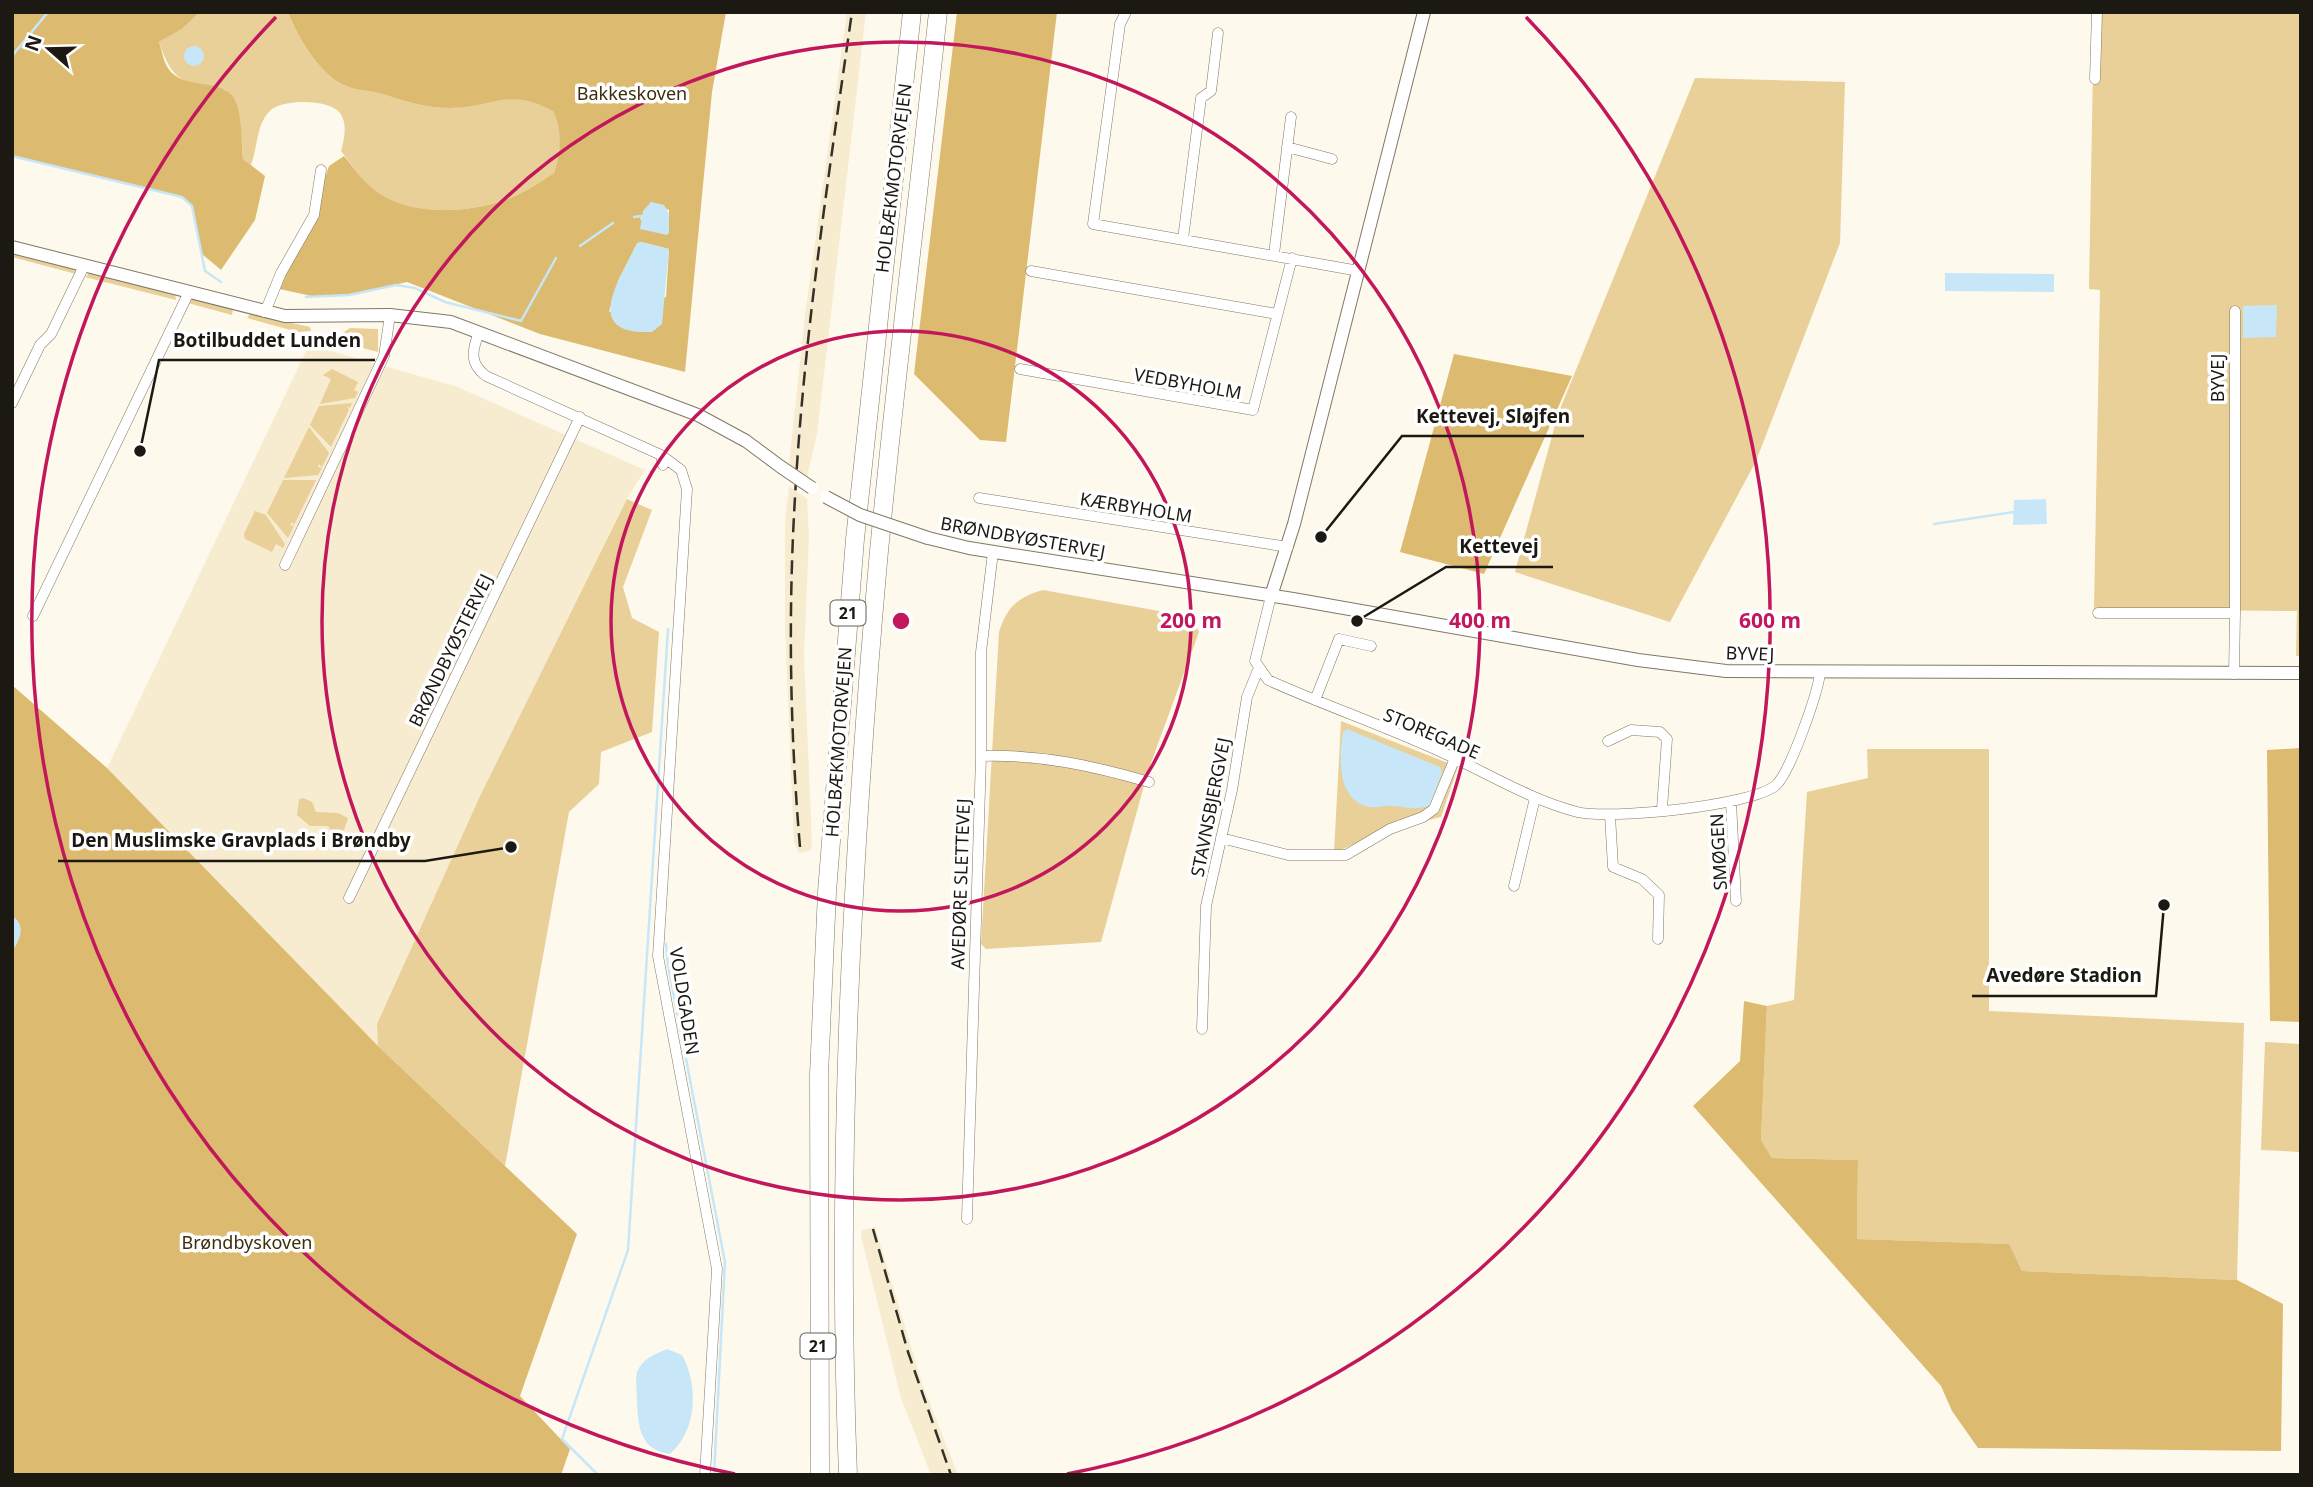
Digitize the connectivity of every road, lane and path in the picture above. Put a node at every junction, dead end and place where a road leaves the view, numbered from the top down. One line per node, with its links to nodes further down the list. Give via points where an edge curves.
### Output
1 (912, 12): 58 (highway, HOLBÆKMOTORVEJEN / 21, via 855,539 828,878 819,1088)
2 (938, 12): 59 (highway, HOLBÆKMOTORVEJEN / 21, via 878,558 855,865 845,1218)
3 (1126, 12): 12 (street, via 1120,24 1093,223)
4 (1424, 12): 18 (street)
5 (2097, 12): 7 (street)
6 (1218, 33): 12 (street, via 1211,91 1201,98)
7 (2095, 79)
8 (1291, 117): 9 (street)
9 (1287, 147): 10 (street); 14 (street)
10 (1332, 159)
11 (321, 170): 21 (street, via 314,215)
12 (1183, 239): 14 (street)
13 (12, 247): 16 (street, BRØNDBYØSTERVEJ)
14 (1274, 254): 15 (street)
15 (1292, 258): 18 (street); 22 (street, VEDBYHOLM)
16 (84, 266): 19 (street, BRØNDBYØSTERVEJ); 26 (street)
17 (1031, 271): 22 (street)
18 (1359, 271): 29 (street)
19 (188, 292): 21 (street, BRØNDBYØSTERVEJ); 35 (street)
20 (2235, 311): 34 (street, BYVEJ)
21 (265, 312): 23 (street, BRØNDBYØSTERVEJ, via 310,317)
22 (1278, 314): 25 (street, VEDBYHOLM, via 1253,410)
23 (390, 315): 24 (street, BRØNDBYØSTERVEJ, via 451,322); 31 (street, via 384,356)
24 (479, 332): 27 (street, via 472,356 480,371); 30 (street, BRØNDBYØSTERVEJ, bridge, via 698,415 860,514 928,538)
25 (1020, 369)
26 (12, 403)
27 (580, 416): 52 (street, BRØNDBYØSTERVEJ); 57 (street, VOLDGADEN, via 681,470 687,489 658,956 717,1269)
28 (979, 498): 29 (street, KÆRBYHOLM)
29 (1288, 547): 32 (street)
30 (993, 552): 32 (street, BRØNDBYØSTERVEJ); 43 (street, AVEDØRE SLETTEVEJ, via 981,652)
31 (285, 565)
32 (1271, 596): 37 (street, STAVNSBJERGVEJ, via 1255,657); 38 (street, BYVEJ, via 1638,660 1726,671)
33 (2098, 612): 34 (street)
34 (2235, 612): 40 (street, BYVEJ)
35 (33, 616)
36 (1371, 646): 41 (street, via 1339,639)
37 (1258, 670): 41 (street, STOREGADE, via 1268,680); 50 (street, STAVNSBJERGVEJ, via 1247,697)
38 (1820, 673): 40 (street, BYVEJ); 47 (street, STOREGADE, via 1817,693 1783,776 1775,786)
39 (2301, 673): 40 (street, BYVEJ)
40 (2234, 674)
41 (1315, 700): 44 (street, STOREGADE)
42 (1608, 741): 48 (street, via 1631,730 1660,732 1667,739)
43 (981, 756): 45 (street, via 1060,760); 56 (street, AVEDØRE SLETTEVEJ)
44 (1455, 758): 46 (street, STOREGADE); 50 (street, via 1434,809 1346,855 1289,855)
45 (1149, 782)
46 (1535, 798): 49 (street, STOREGADE, via 1579,812); 51 (street)
47 (1731, 802): 48 (street, STOREGADE); 53 (street, SMØGEN)
48 (1662, 809): 49 (street, STOREGADE)
49 (1610, 815): 54 (street, via 1614,867 1642,879 1659,895)
50 (1221, 838): 55 (street, STAVNSBJERGVEJ, via 1206,906)
51 (1514, 886)
52 (349, 898)
53 (1736, 901)
54 (1658, 939)
55 (1202, 1029)
56 (967, 1219)
57 (705, 1475)
58 (820, 1475)
59 (848, 1475)

